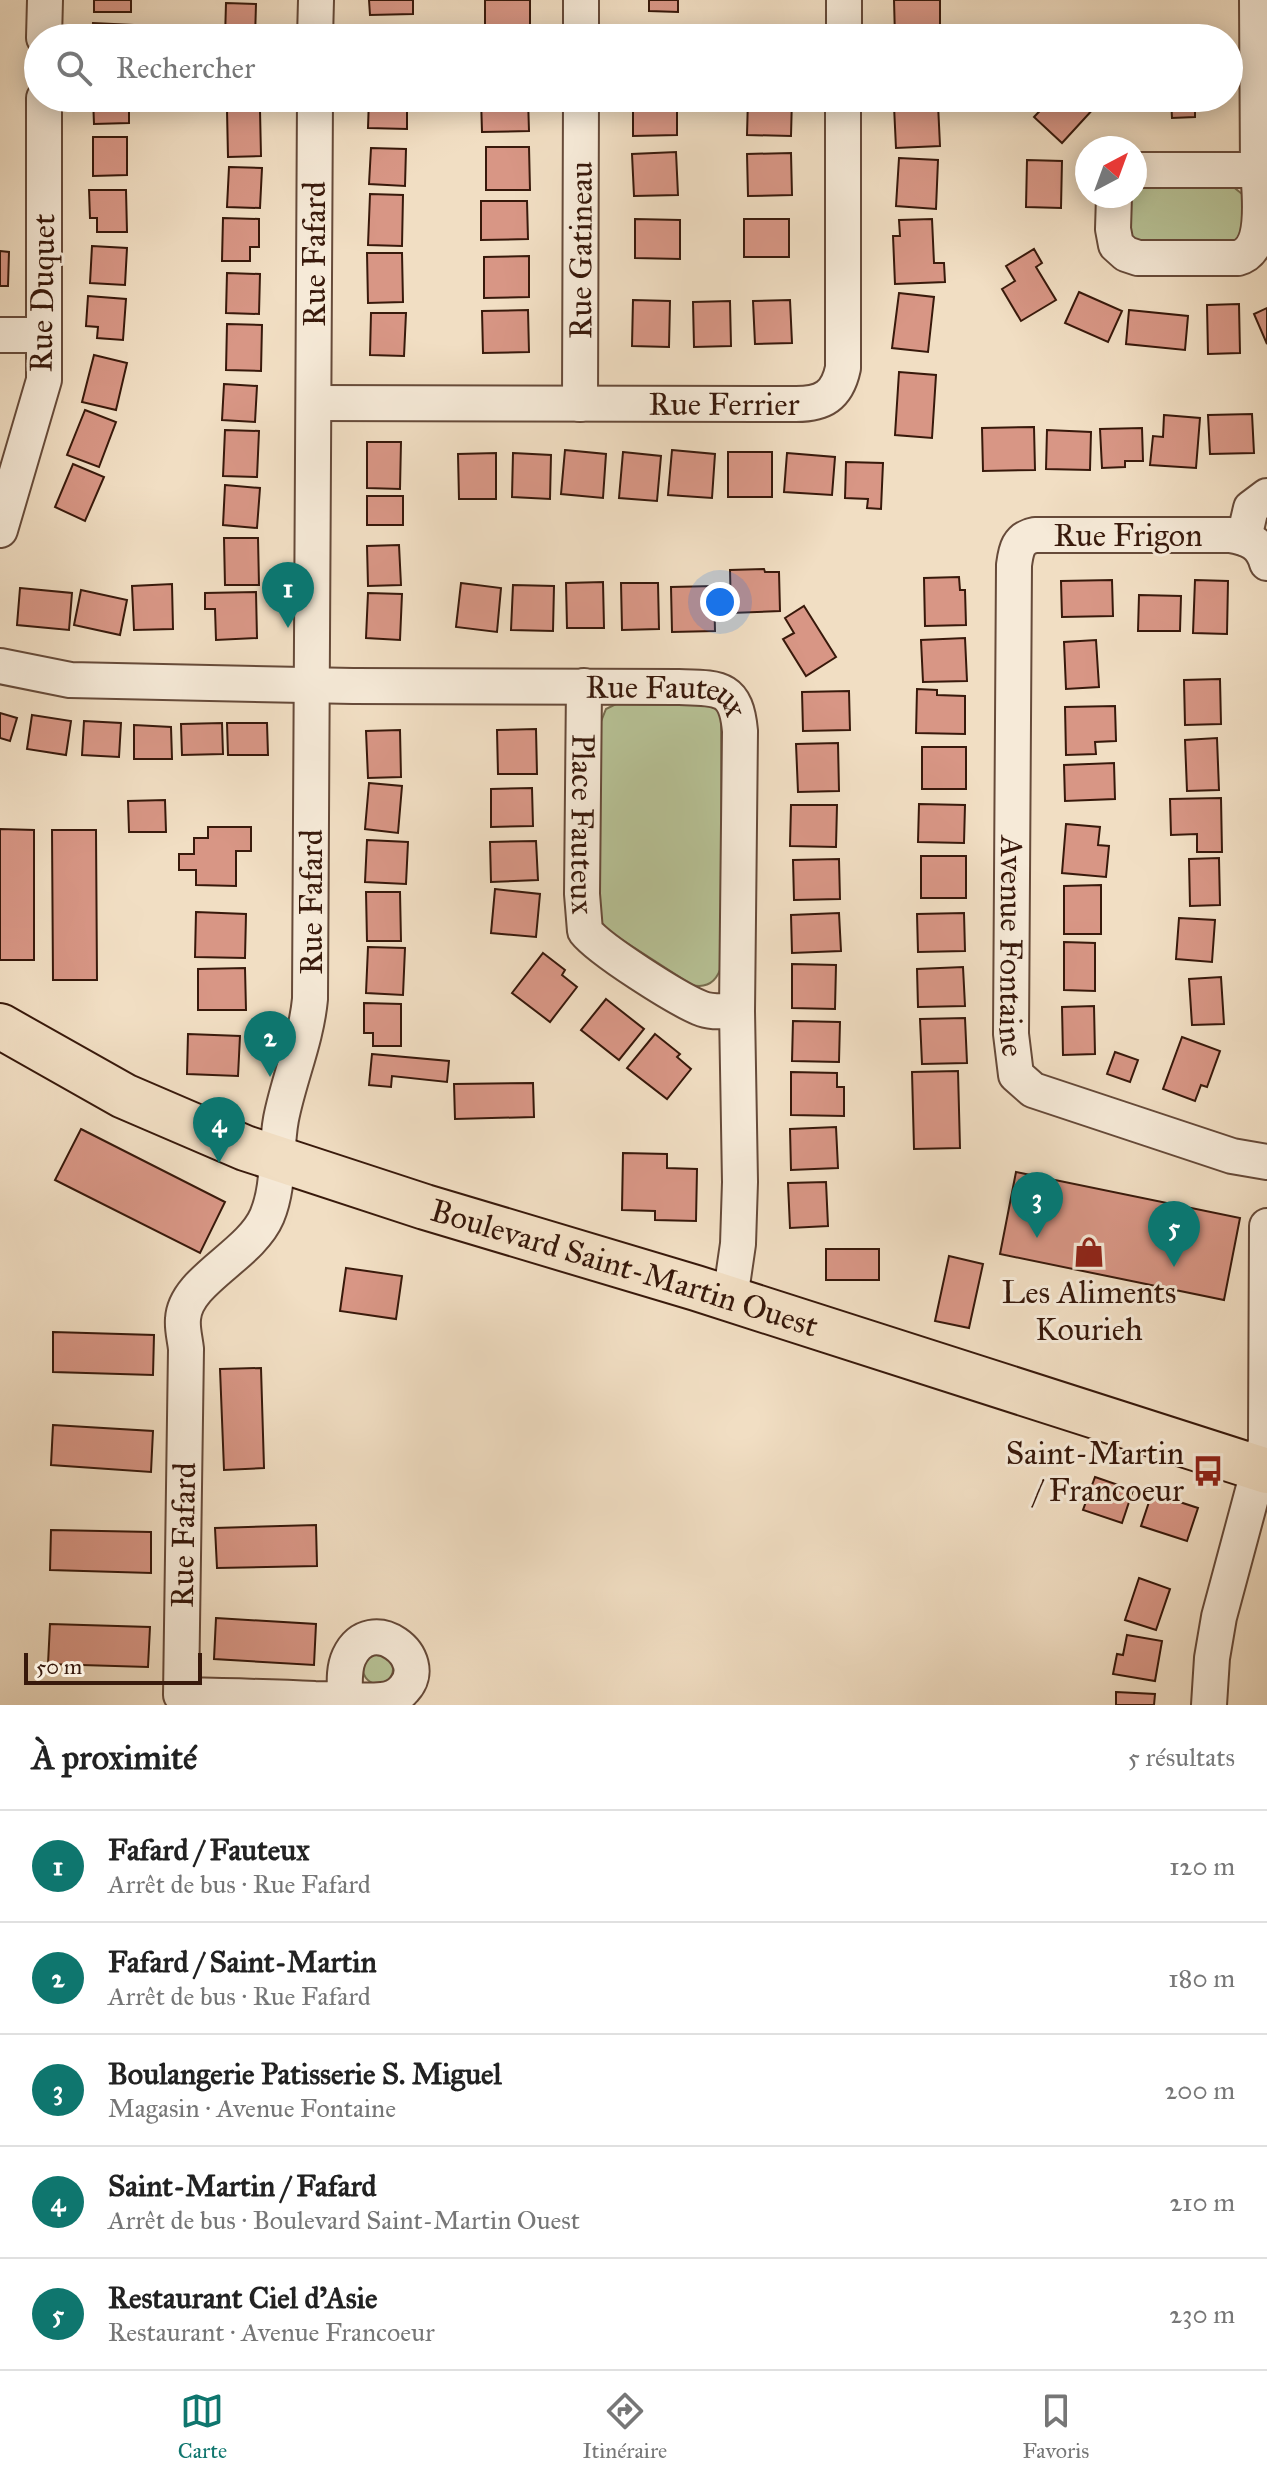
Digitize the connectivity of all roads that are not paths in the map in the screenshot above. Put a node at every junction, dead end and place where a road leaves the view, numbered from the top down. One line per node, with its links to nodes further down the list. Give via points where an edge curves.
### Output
1 (45, 0): 6 (street)
2 (316, 0): 7 (street)
3 (581, 0): 8 (street)
4 (844, 0): 9 (street)
5 (1257, 0): 15 (street)
6 (44, 24)
7 (315, 24)
8 (581, 24)
9 (844, 24)
10 (44, 112): 18 (street, Rue Duquet)
11 (315, 112): 19 (street, Rue Fafard)
12 (581, 112): 20 (street, Rue Gatineau)
13 (843, 112): 20 (street, Rue Ferrier, via 843,368 830,397 806,404)
14 (1147, 170): 15 (street)
15 (1258, 170): 16 (street, via 1260,241 1241,258 1126,254 1114,238)
16 (1114, 208)
17 (0, 335): 18 (street)
18 (43, 335): 22 (street, Rue Duquet, via 44,380)
19 (314, 403): 20 (street, Rue Ferrier); 26 (street, Rue Fafard)
20 (580, 404)
21 (1267, 496): 24 (street, via 1251,508)
22 (0, 530)
23 (1017, 548): 24 (street, Rue Frigon, via 1024,538 1035,535 1204,535); 31 (street, Avenue Fontaine, via 1011,1034 1016,1075 1033,1090 1232,1156)
24 (1260, 551)
25 (0, 666): 26 (street, Rue Fauteux, via 70,680)
26 (312, 684): 27 (street, Rue Fauteux); 30 (street, Rue Fafard, via 310,999 281,1119)
27 (584, 686): 28 (street, Place Fauteux, via 585,931 687,1001 709,1010); 28 (street, Rue Fauteux, via 710,687 725,692 737,706)
28 (737, 1011): 33 (street, Rue Fauteux, via 740,1182)
29 (0, 1026): 30 (main road, Boulevard Saint-Martin Ouest, via 148,1108)
30 (277, 1159): 33 (main road, Boulevard Saint-Martin Ouest); 35 (street, Rue Fafard, via 272,1198 256,1236 200,1286 182,1320 186,1349 181,1695)
31 (1267, 1162)
32 (1267, 1226): 34 (street)
33 (730, 1299): 34 (main road, Boulevard Saint-Martin Ouest)
34 (1263, 1470): 36 (street, via 1219,1617)
35 (345, 1699)
36 (1209, 1705)

